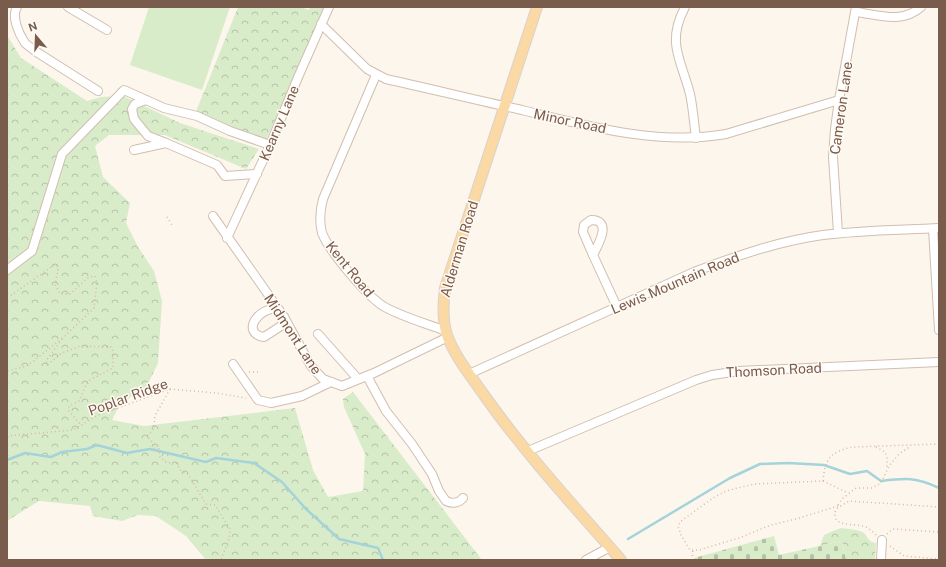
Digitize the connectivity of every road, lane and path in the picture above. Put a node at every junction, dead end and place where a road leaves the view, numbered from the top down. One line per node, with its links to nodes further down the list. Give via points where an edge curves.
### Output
1 (17, 7): 11 (street, via 14,15 26,44)
2 (68, 7): 9 (street)
3 (329, 7): 8 (street, Kearny Lane)
4 (537, 7): 14 (main road, Alderman Road)
5 (685, 7): 15 (street, via 677,24 676,46 677,57 690,94)
6 (921, 7): 7 (street, via 910,15 898,18)
7 (856, 9): 13 (street, Cameron Lane)
8 (321, 24): 10 (street, Minor Road); 17 (street, Kearny Lane)
9 (107, 30)
10 (376, 75): 14 (street, Minor Road); 36 (street, Kent Road, via 323,199 320,219 322,231 331,249 374,300 395,312)
11 (98, 91)
12 (146, 100): 16 (street, via 135,104 132,109 134,119 148,136); 17 (street, via 164,108 197,116); 27 (street, via 124,90 62,154 32,251)
13 (839, 100): 15 (street, Minor Road, via 726,134); 24 (street, Cameron Lane, via 834,157)
14 (504, 106): 15 (street, Minor Road, via 615,131); 36 (main road, Alderman Road, via 445,288 443,313)
15 (696, 138)
16 (166, 143): 18 (street); 19 (street, via 217,165 226,176)
17 (270, 145): 19 (street, Kearny Lane)
18 (134, 150)
19 (257, 174): 25 (street, Kearny Lane)
20 (213, 216): 25 (street, Midmont Lane)
21 (167, 218): 22 (path)
22 (172, 225)
23 (936, 228): 24 (street, Lewis Mountain Road); 34 (street)
24 (838, 233): 30 (street, Lewis Mountain Road, via 795,240 728,259)
25 (227, 238): 29 (street, Midmont Lane)
26 (593, 255): 30 (street)
27 (7, 270)
28 (7, 296): 37 (path, via 54,265 57,265 58,270 55,285 60,294 70,294 88,278 95,276 97,282 94,308)
29 (272, 300): 31 (street, Midmont Lane); 32 (street)
30 (617, 307): 43 (street, Lewis Mountain Road)
31 (278, 309): 32 (street); 33 (street, Midmont Lane)
32 (261, 313): 33 (street, via 253,323 253,328 260,336 264,337)
33 (282, 324): 46 (street, Midmont Lane, via 311,366 323,379)
34 (939, 330)
35 (318, 334): 45 (street)
36 (447, 334): 43 (main road, Alderman Road, via 452,348); 44 (street, Midmont Lane)
37 (65, 336): 41 (path, via 27,366); 49 (path, via 46,361 47,365 62,353 80,346 111,347 113,351 113,368 88,381 79,401 69,406 69,411)
38 (939, 362): 54 (street, Thomson Road, via 739,371 712,375)
39 (233, 364): 48 (street)
40 (251, 370): 42 (path, via 249,372)
41 (7, 371)
42 (258, 372)
43 (469, 374): 54 (main road, Alderman Road, via 500,418)
44 (367, 376): 45 (street, Midmont Lane); 58 (street, via 386,411 416,450 446,501 454,503)
45 (358, 379): 46 (street, Midmont Lane, via 342,386)
46 (331, 382): 48 (street, via 302,396 271,403)
47 (170, 389): 48 (path, Poplar Ridge); 49 (path, Poplar Ridge, via 96,416); 67 (path, via 155,416 153,430 147,436 167,463 176,462 181,471 188,474 206,504 215,505 230,529)
48 (258, 400)
49 (82, 425): 50 (path, Poplar Ridge, via 73,430)
50 (7, 436)
51 (939, 444): 52 (path)
52 (912, 445): 53 (path); 55 (path, via 899,454)
53 (876, 447): 55 (path, via 885,452); 56 (path, via 853,447 832,454 824,467)
54 (528, 451): 64 (main road, Alderman Road)
55 (888, 469): 57 (path, via 881,483 872,488 856,488)
56 (823, 481): 57 (path); 65 (path, via 754,484 726,491 680,522 678,526 681,535)
57 (848, 493): 59 (path)
58 (463, 498)
59 (838, 506): 61 (path); 65 (path, via 700,550)
60 (939, 507): 61 (path, via 849,501)
61 (836, 509): 63 (path, via 835,518 840,523 866,527)
62 (939, 532): 63 (path, via 893,529)
63 (882, 540): 66 (path, via 904,556); 71 (street)
64 (610, 547): 68 (street); 69 (main road, Alderman Road)
65 (692, 550): 70 (path)
66 (939, 559)
67 (221, 560)
68 (586, 560)
69 (621, 560)
70 (692, 560)
71 (881, 560)

